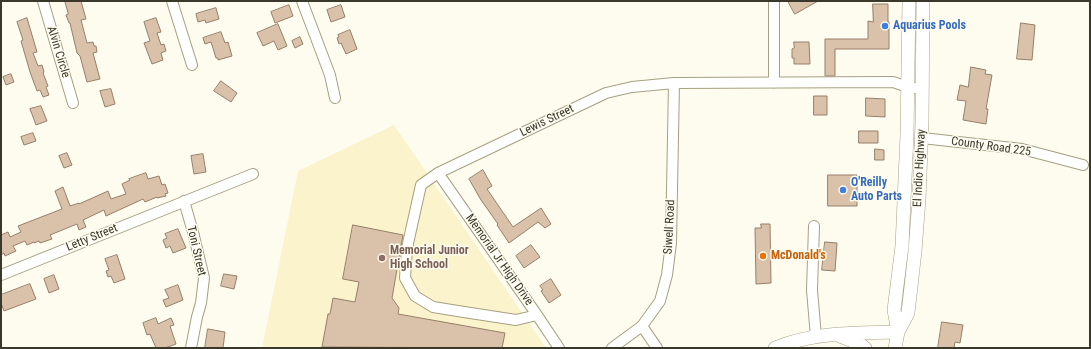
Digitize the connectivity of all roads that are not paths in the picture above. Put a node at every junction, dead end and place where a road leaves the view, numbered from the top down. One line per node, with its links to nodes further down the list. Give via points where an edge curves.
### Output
1 (43, 1): 13 (street, Alvin Circle)
2 (172, 1): 7 (street)
3 (302, 1): 12 (street, via 330,75)
4 (774, 1): 9 (street)
5 (909, 1): 10 (main road, El Indio Highway)
6 (923, 1): 11 (main road, El Indio Highway)
7 (192, 65)
8 (674, 83): 9 (street, Lewis Street); 16 (street, Lewis Street, via 632,87 606,93); 22 (street, Siwell Road, via 671,243 667,276 660,301)
9 (774, 83): 10 (street, Lewis Street, via 893,82)
10 (908, 87): 11 (street, Lewis Street); 23 (main road, El Indio Highway, via 902,246 894,310)
11 (922, 88): 14 (main road, El Indio Highway)
12 (335, 98)
13 (73, 103)
14 (922, 138): 15 (street, County Road 225, via 1022,149); 23 (main road, El Indio Highway, via 916,244 908,313)
15 (1083, 165)
16 (438, 173): 21 (street, Memorial Jr High Drive); 21 (street, Lewis Street, via 420,185 407,248 405,278 415,296 433,307 494,317 516,320)
17 (253, 174): 18 (street, Letty Street)
18 (184, 201): 20 (street, Letty Street); 26 (street, Toni Street, via 204,278)
19 (814, 226): 25 (street, via 812,290)
20 (1, 275)
21 (537, 315): 27 (street, Memorial Jr High Drive)
22 (642, 326): 28 (street, Siwell Road); 29 (street)
23 (898, 332): 24 (main road); 32 (main road, El Indio Highway)
24 (834, 334): 25 (main road); 31 (main road)
25 (816, 337): 30 (main road)
26 (191, 348)
27 (559, 348)
28 (612, 348)
29 (656, 348)
30 (775, 348)
31 (865, 348)
32 (895, 348)

